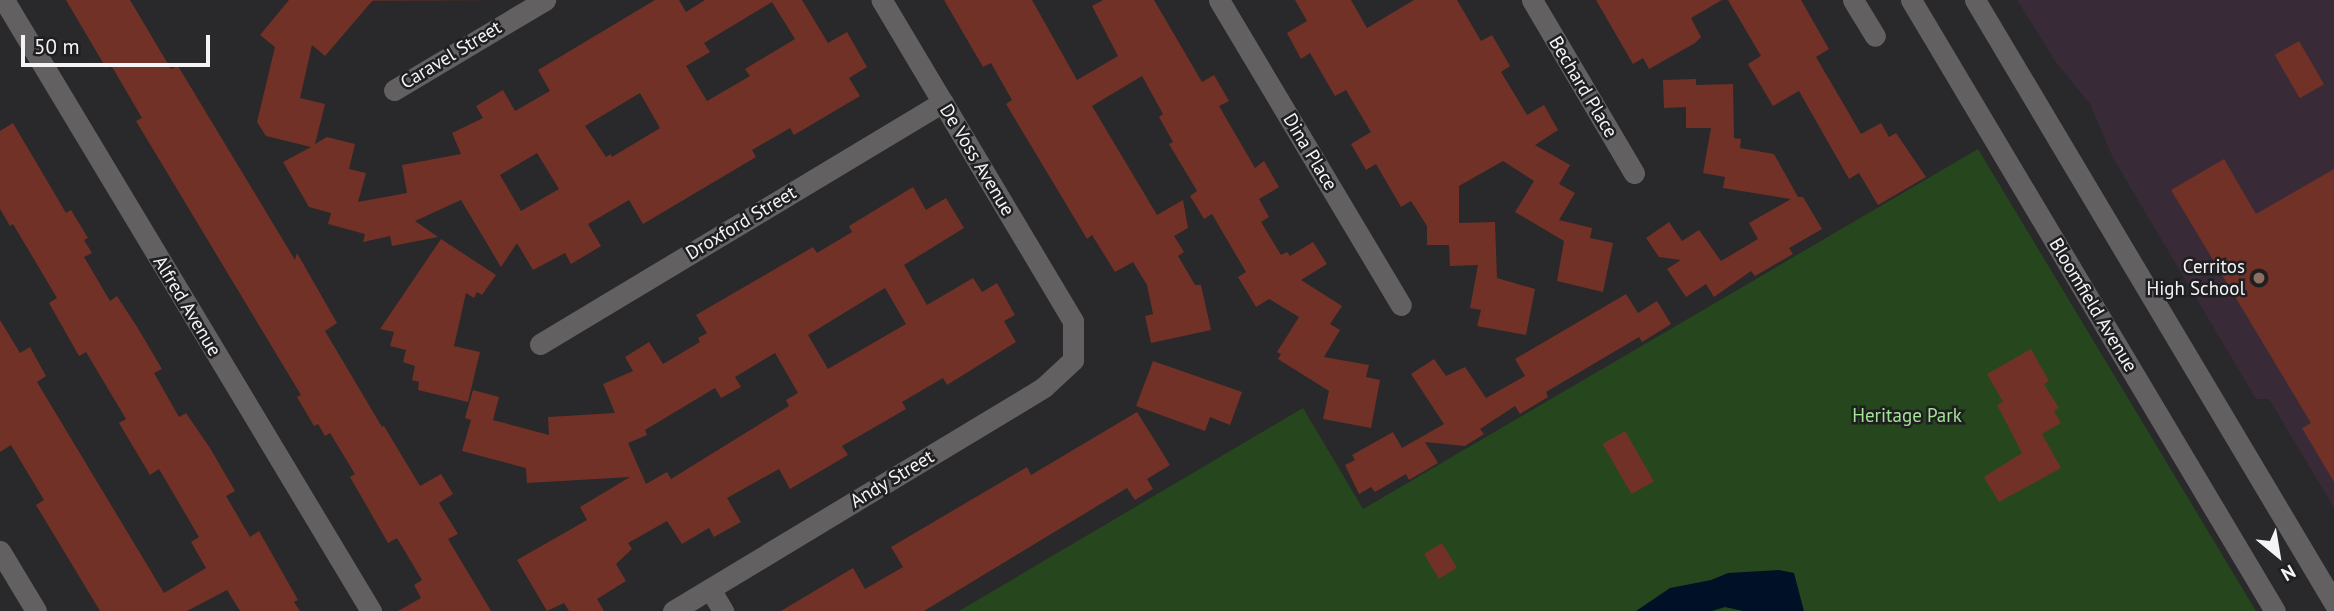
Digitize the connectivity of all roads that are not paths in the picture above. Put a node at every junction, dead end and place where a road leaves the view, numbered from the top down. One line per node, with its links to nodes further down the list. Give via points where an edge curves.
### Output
1 (4, 0): 20 (street, Alfred Avenue)
2 (545, 0): 10 (street, Caravel Street)
3 (882, 0): 11 (street, De Voss Avenue)
4 (1219, 0): 13 (street, Dina Place)
5 (1532, 0): 12 (street, Bechard Place)
6 (1853, 0): 9 (street)
7 (1912, 0): 23 (street, Bloomfield Avenue)
8 (1975, 0): 18 (street)
9 (1875, 36)
10 (394, 89)
11 (943, 102): 14 (street, De Voss Avenue); 15 (street, Droxford Street)
12 (1634, 173)
13 (1401, 305)
14 (1073, 321): 17 (street, Andy Street, via 1073,360 1044,387)
15 (540, 344)
16 (0, 551): 19 (street)
17 (710, 589): 21 (street, Andy Street); 22 (street)
18 (2334, 603)
19 (36, 611)
20 (371, 611)
21 (673, 611)
22 (723, 611)
23 (2275, 611)

